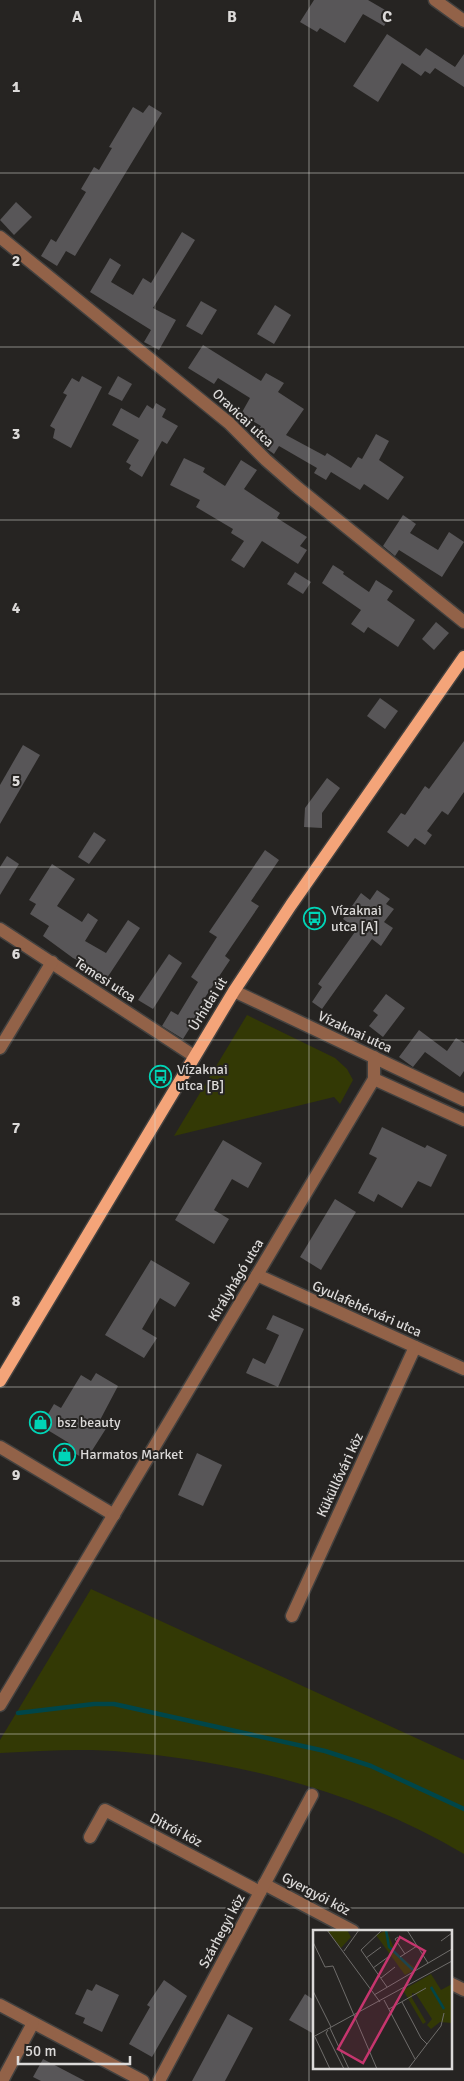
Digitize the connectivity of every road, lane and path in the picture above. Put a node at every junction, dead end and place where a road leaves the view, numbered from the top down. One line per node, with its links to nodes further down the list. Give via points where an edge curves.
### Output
1 (435, 0): 2 (street)
2 (464, 21)
3 (0, 237): 4 (street, Oravicai utca, via 247,439 298,488)
4 (464, 622)
5 (464, 658): 8 (main road, Úrhidai út)
6 (0, 929): 7 (street, Temesi utca)
7 (52, 962): 9 (street); 10 (street, Temesi utca)
8 (234, 991): 10 (main road, Úrhidai út); 11 (street, Vízaknai utca)
9 (0, 1048)
10 (194, 1056): 18 (main road, Úrhidai út)
11 (374, 1057): 12 (street); 13 (street, Vízaknai utca)
12 (374, 1079): 14 (street); 15 (street, Királyhágó utca)
13 (464, 1100)
14 (464, 1120)
15 (257, 1275): 16 (street, Gyulafehérvári utca); 20 (street, Királyhágó utca)
16 (415, 1347): 17 (street, Gyulafehérvári utca); 21 (street, Küküllővári köz)
17 (464, 1369)
18 (0, 1381)
19 (3, 1451): 20 (street)
20 (114, 1515): 22 (street, Királyhágó utca)
21 (292, 1616)
22 (0, 1705)
23 (312, 1795): 25 (street, Szárhegyi köz)
24 (90, 1836): 25 (street, Ditrói köz, via 105,1810)
25 (262, 1888): 26 (street, Gyergyói köz); 33 (street, Szárhegyi köz)
26 (351, 1930)
27 (452, 1984): 28 (street)
28 (464, 1990)
29 (0, 2005): 30 (street)
30 (33, 2023): 31 (street); 32 (street)
31 (2, 2081)
32 (143, 2081)
33 (159, 2081)

